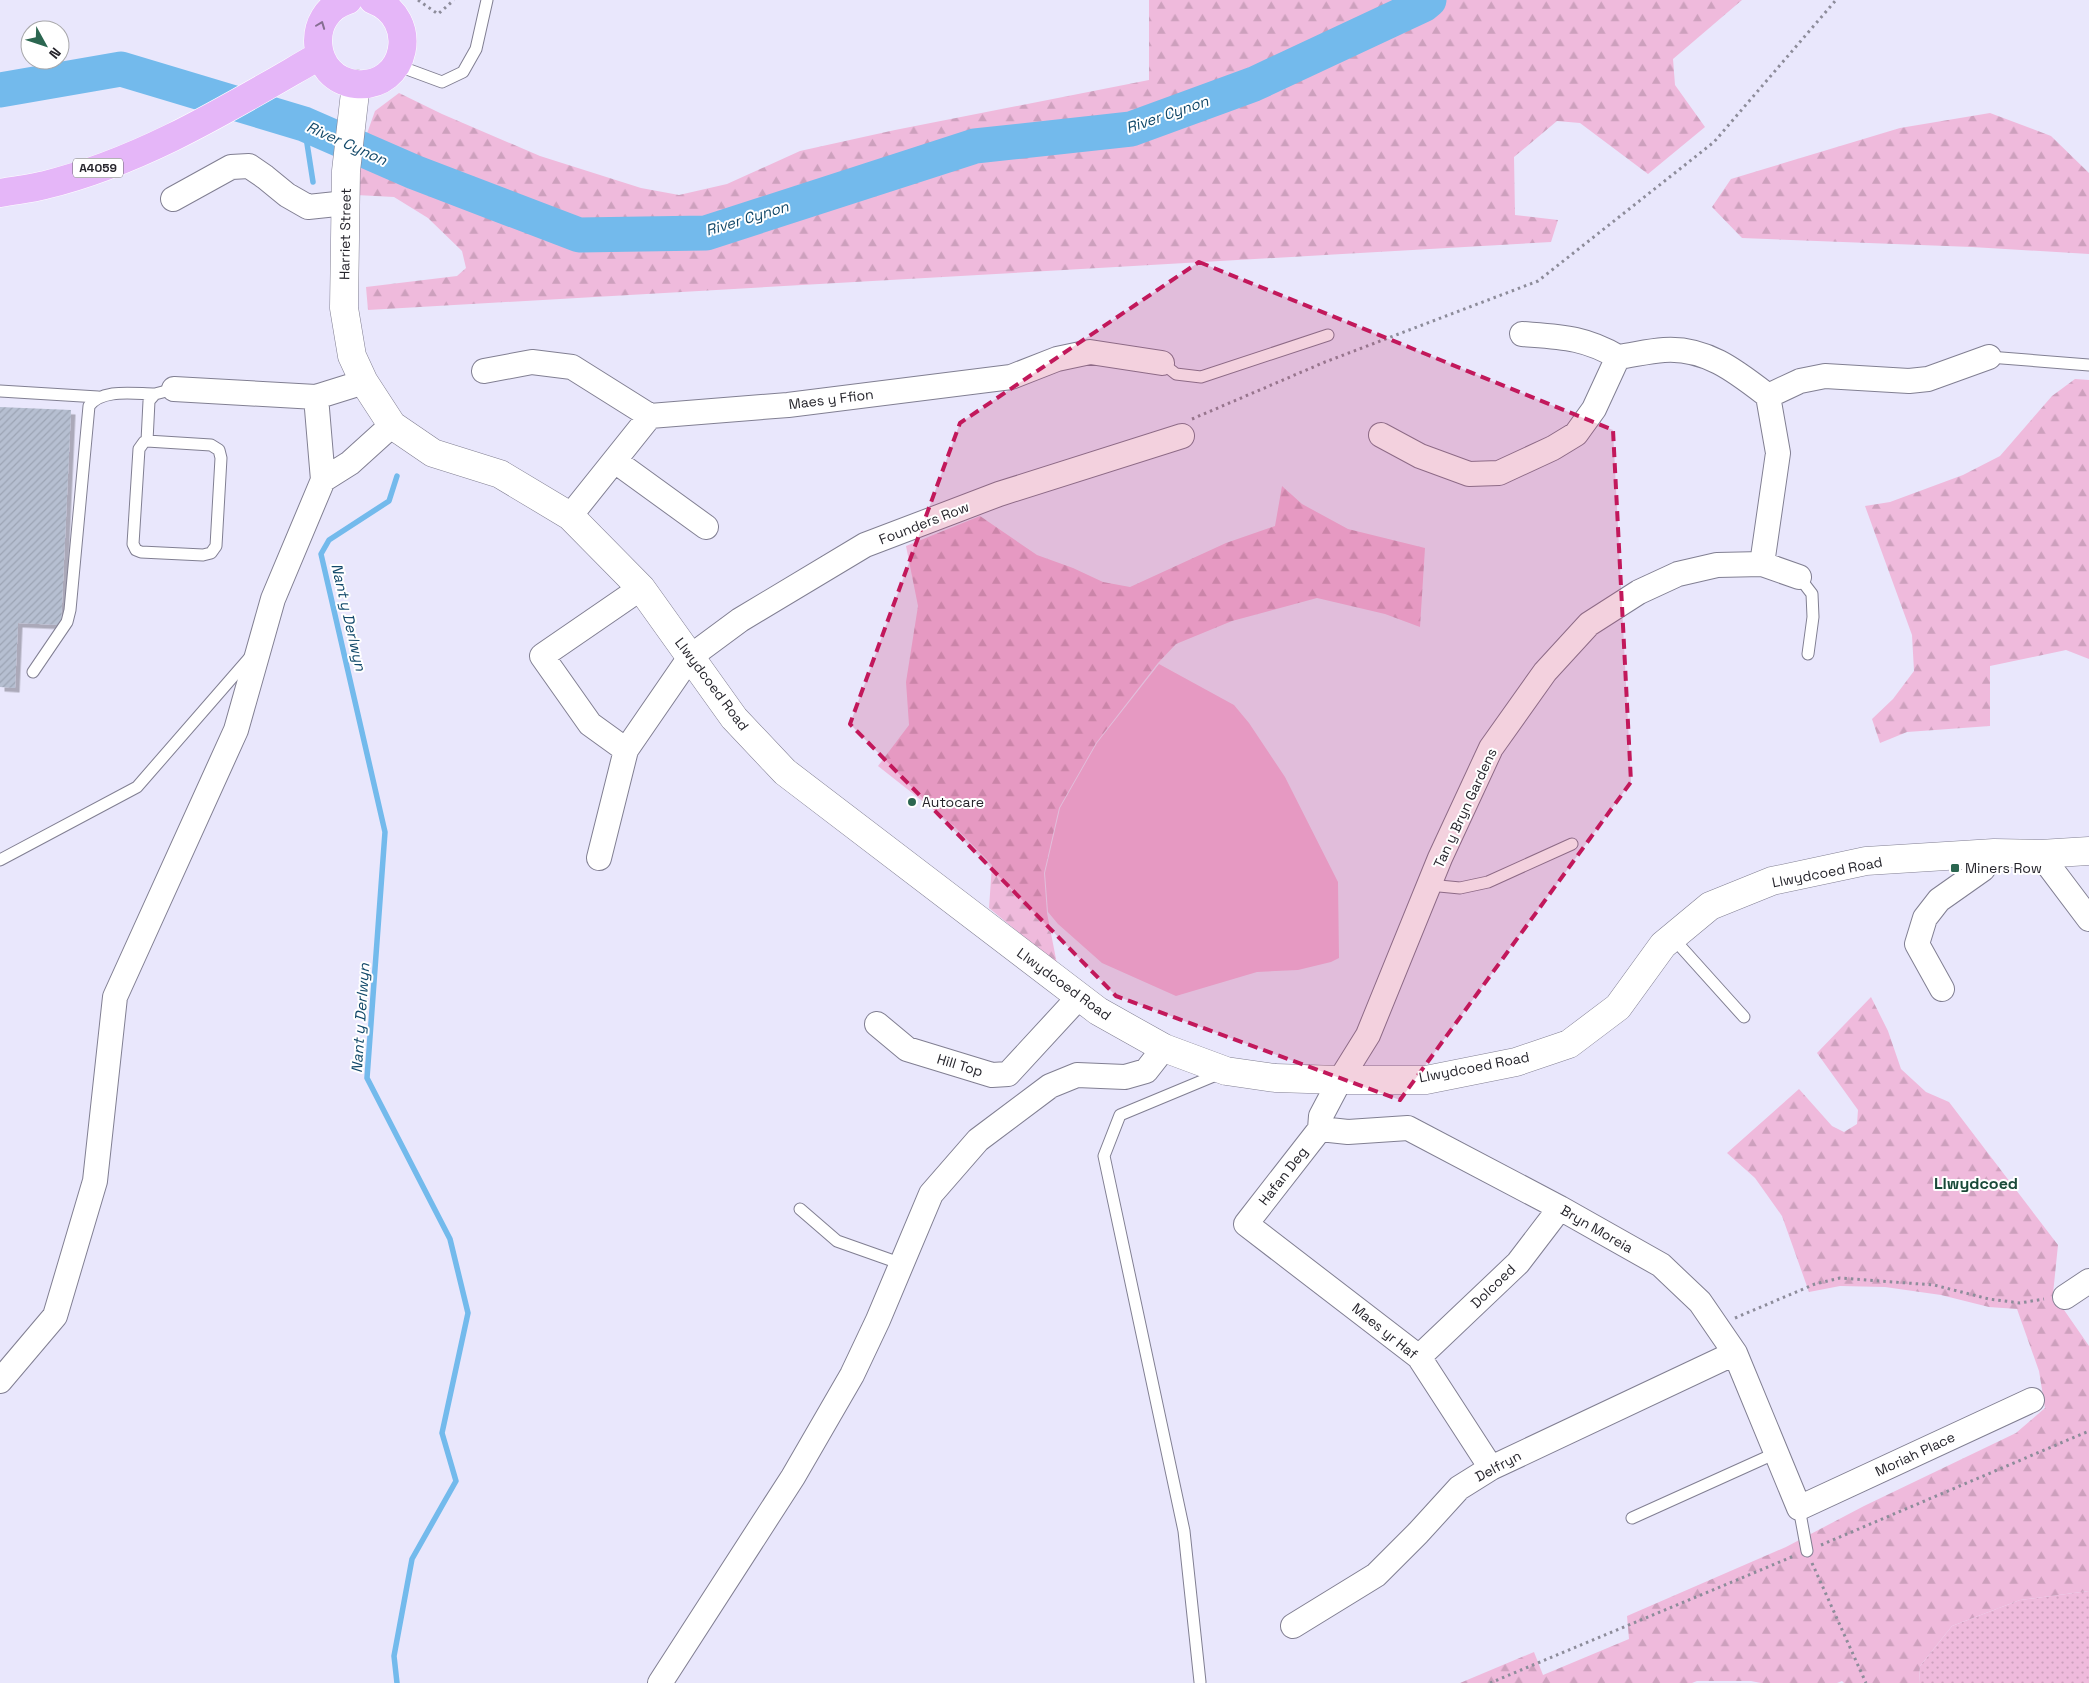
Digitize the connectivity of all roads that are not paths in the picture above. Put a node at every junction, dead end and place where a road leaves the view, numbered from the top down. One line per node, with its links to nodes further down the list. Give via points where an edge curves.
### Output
1 (487, 0): 5 (lane, via 476,49 463,72 442,82)
2 (343, 1): 4 (main road, one-way to 2, via 320,25 331,9)
3 (389, 4): 5 (main road, via 400,24 403,38 402,52)
4 (319, 56): 6 (main road, via 334,75); 7 (main road, A4059, via 192,128 121,160 45,185)
5 (396, 65): 6 (main road, via 379,80)
6 (356, 84): 9 (main road, Harriet Street, via 346,171)
7 (0, 192)
8 (173, 199): 9 (street, via 231,166 249,166 287,196 308,207)
9 (346, 203): 17 (main road, Harriet Street, via 344,308 352,356)
10 (1522, 334): 12 (street, via 1577,338 1600,346)
11 (1328, 335): 14 (lane, via 1200,376 1176,374)
12 (1618, 358): 20 (street, via 1664,350 1686,350 1707,356 1733,370); 25 (street, via 1594,408 1576,434 1499,473 1469,474 1420,456)
13 (1989, 358): 15 (lane); 20 (street, via 1928,379 1909,381 1825,376 1800,381)
14 (1162, 363): 23 (street, Maes y Ffion, via 1090,352 1011,377 788,405)
15 (2089, 365)
16 (484, 371): 23 (street, via 532,362 572,367)
17 (364, 382): 22 (street); 24 (main road, Llwydcoed Road)
18 (0, 391): 21 (lane)
19 (164, 392): 21 (lane); 22 (street); 27 (lane, via 149,401)
20 (1768, 396): 32 (street, via 1778,453)
21 (98, 397): 38 (lane, via 89,406 67,622)
22 (316, 397): 29 (street)
23 (650, 416): 28 (street)
24 (392, 425): 29 (street, via 350,462); 30 (main road, Llwydcoed Road, via 432,453 500,474)
25 (1381, 435)
26 (1182, 436): 37 (street, Founders Row, via 999,494 865,545 740,620)
27 (147, 441): 27 (lane, via 211,445 218,450 221,458 216,546 211,553 141,552 132,544 139,449)
28 (615, 461): 30 (street); 31 (street)
29 (323, 480): 35 (street, via 272,599)
30 (570, 516): 34 (main road, Llwydcoed Road)
31 (706, 527)
32 (1762, 564): 33 (street, Tan y Bryn Gardens); 46 (street, Tan y Bryn Gardens, via 1717,565 1678,574 1639,592 1590,624 1546,672 1491,748)
33 (1799, 578): 36 (lane, via 1812,594 1813,617)
34 (641, 588): 37 (main road, Llwydcoed Road); 39 (street, via 542,656 590,724)
35 (260, 645): 45 (lane, via 137,787); 65 (street, via 236,730 115,997 95,1181 55,1316)
36 (1808, 654)
37 (690, 657): 39 (street, Founders Row); 50 (main road, Llwydcoed Road, via 734,718 785,772)
38 (33, 672)
39 (626, 750): 44 (street)
40 (1572, 844): 46 (lane, via 1488,882 1460,888)
41 (2089, 851): 43 (main road, Llwydcoed Road)
42 (1994, 853): 43 (main road, Llwydcoed Road); 48 (main road, Llwydcoed Road, via 1866,861 1772,881 1710,906); 49 (street, via 1984,869 1939,900 1925,918 1916,944)
43 (2040, 854): 47 (street)
44 (599, 858)
45 (0, 860)
46 (1429, 885): 55 (street, Tan y Bryn Gardens, via 1368,1035)
47 (2089, 920)
48 (1672, 937): 51 (lane); 55 (main road, Llwydcoed Road, via 1662,945 1618,1007 1569,1044 1516,1062 1426,1080)
49 (1942, 989)
50 (1079, 997): 52 (street, Hill Top, via 1008,1074 992,1075 907,1048); 53 (main road, Llwydcoed Road)
51 (1744, 1017)
52 (877, 1024)
53 (1164, 1048): 54 (main road, Llwydcoed Road); 60 (street, via 1146,1071 1125,1077 1077,1074 1050,1086 978,1140 930,1194)
54 (1226, 1071): 55 (main road, Llwydcoed Road, via 1275,1078); 73 (lane, via 1120,1115 1104,1156 1184,1532)
55 (1340, 1080): 56 (street, via 1321,1116)
56 (1320, 1129): 57 (street, Bryn Moreia, via 1348,1132 1408,1128); 59 (street, Hafan Deg)
57 (1560, 1208): 63 (street, Bryn Moreia, via 1660,1266 1700,1302); 64 (street, Dolcoed, via 1518,1263)
58 (800, 1209): 60 (lane, via 837,1241)
59 (1246, 1224): 64 (street, Maes yr Haf)
60 (902, 1264): 74 (street, via 852,1375 793,1477)
61 (2089, 1281): 62 (street)
62 (2065, 1297)
63 (1735, 1353): 67 (street, Bryn Moreia); 68 (street, Delfryn)
64 (1419, 1357): 68 (street, Maes yr Haf)
65 (0, 1381)
66 (2032, 1400): 69 (street, Moriah Place)
67 (1776, 1453): 69 (street, Bryn Moreia); 70 (lane)
68 (1491, 1468): 72 (street, Delfryn, via 1459,1488 1376,1575)
69 (1799, 1508): 71 (lane)
70 (1632, 1518)
71 (1807, 1551)
72 (1293, 1626)
73 (1200, 1682)
74 (660, 1683)

